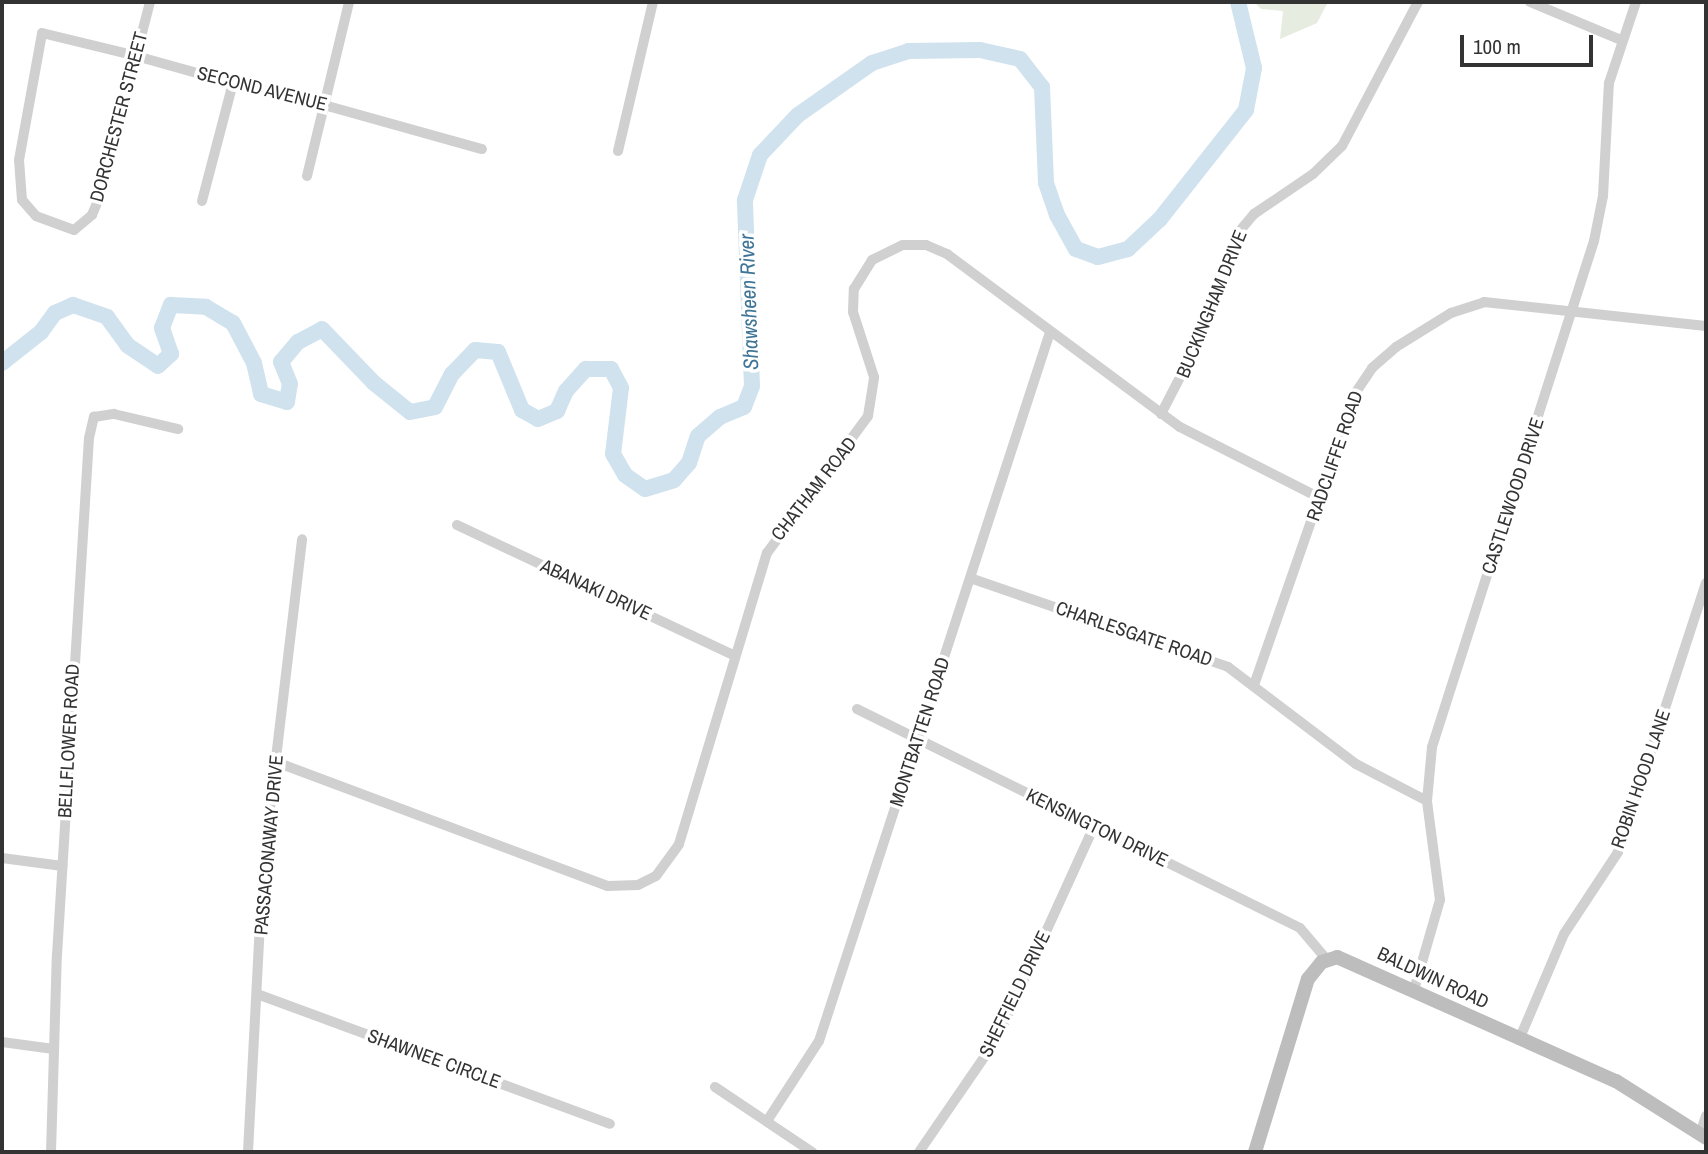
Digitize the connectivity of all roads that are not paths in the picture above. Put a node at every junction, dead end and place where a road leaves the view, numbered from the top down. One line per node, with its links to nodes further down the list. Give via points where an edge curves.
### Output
1 (150, 2): 8 (street, DORCHESTER STREET)
2 (349, 2): 10 (street)
3 (653, 2): 12 (street)
4 (1418, 2): 19 (street, BUCKINGHAM DRIVE, via 1342,146 1313,174 1249,219 1238,233 1191,358)
5 (1530, 2): 7 (street)
6 (1636, 2): 7 (street, CASTLEWOOD DRIVE)
7 (1621, 40): 16 (street, CASTLEWOOD DRIVE, via 1605,113 1600,216)
8 (136, 56): 9 (street, SECOND AVENUE); 15 (street, DORCHESTER STREET, via 97,203); 15 (street, SECOND AVENUE, via 41,33 20,145 20,189 25,206 49,222 69,230)
9 (233, 83): 10 (street, SECOND AVENUE); 14 (street)
10 (324, 105): 11 (street, SECOND AVENUE); 13 (street)
11 (482, 149)
12 (618, 151)
13 (307, 176)
14 (202, 201)
15 (80, 228)
16 (1573, 311): 17 (street, RADCLIFFE ROAD, via 1653,324); 21 (street, RADCLIFFE ROAD, via 1484,302 1451,313 1396,347 1361,380); 31 (street, CASTLEWOOD DRIVE, via 1432,747)
17 (1706, 326)
18 (1050, 332): 19 (street, CHATHAM ROAD); 24 (street, MONTBATTEN ROAD); 26 (street, CHATHAM ROAD, via 937,249 903,245 872,260 858,278 853,300 856,323 873,367 871,407 849,444 774,538)
19 (1161, 414): 21 (street, CHATHAM ROAD, via 1217,449)
20 (178, 429): 34 (street, BELLFLOWER ROAD, via 114,414 94,417)
21 (1321, 498): 27 (street, RADCLIFFE ROAD)
22 (457, 525): 26 (street, ABANAKI DRIVE)
23 (302, 540): 30 (street, PASSACONAWAY DRIVE)
24 (970, 578): 27 (street, CHARLESGATE ROAD, via 1199,654); 29 (street, MONTBATTEN ROAD)
25 (1706, 583): 38 (street, ROBIN HOOD LANE, via 1618,852 1564,934)
26 (735, 656): 30 (street, CHATHAM ROAD, via 675,853 656,876 638,885 598,883)
27 (1254, 684): 31 (street, CHARLESGATE ROAD, via 1356,764)
28 (857, 709): 29 (street, KENSINGTON DRIVE)
29 (918, 738): 32 (street, KENSINGTON DRIVE); 43 (street, MONTBATTEN ROAD, via 819,1041)
30 (276, 762): 37 (street, PASSACONAWAY DRIVE, via 263,867)
31 (1427, 801): 36 (street, CASTLEWOOD DRIVE, via 1440,900)
32 (1094, 826): 35 (street, KENSINGTON DRIVE, via 1300,928); 49 (street, SHEFFIELD DRIVE, via 998,1037)
33 (2, 858): 34 (street)
34 (62, 866): 40 (street, BELLFLOWER ROAD)
35 (1327, 960): 36 (street, BALDWIN ROAD, via 1348,959); 50 (street, via 1314,968 1304,989)
36 (1415, 990): 38 (street, BALDWIN ROAD)
37 (257, 994): 44 (street, SHAWNEE CIRCLE); 47 (street, PASSACONAWAY DRIVE)
38 (1519, 1040): 45 (street, BALDWIN ROAD, via 1628,1087)
39 (2, 1042): 40 (street)
40 (54, 1049): 46 (street, BELLFLOWER ROAD)
41 (715, 1087): 43 (street)
42 (1706, 1116): 45 (street)
43 (767, 1121): 48 (street)
44 (610, 1124)
45 (1703, 1136)
46 (51, 1152)
47 (248, 1152)
48 (812, 1152)
49 (919, 1152)
50 (1255, 1152)

